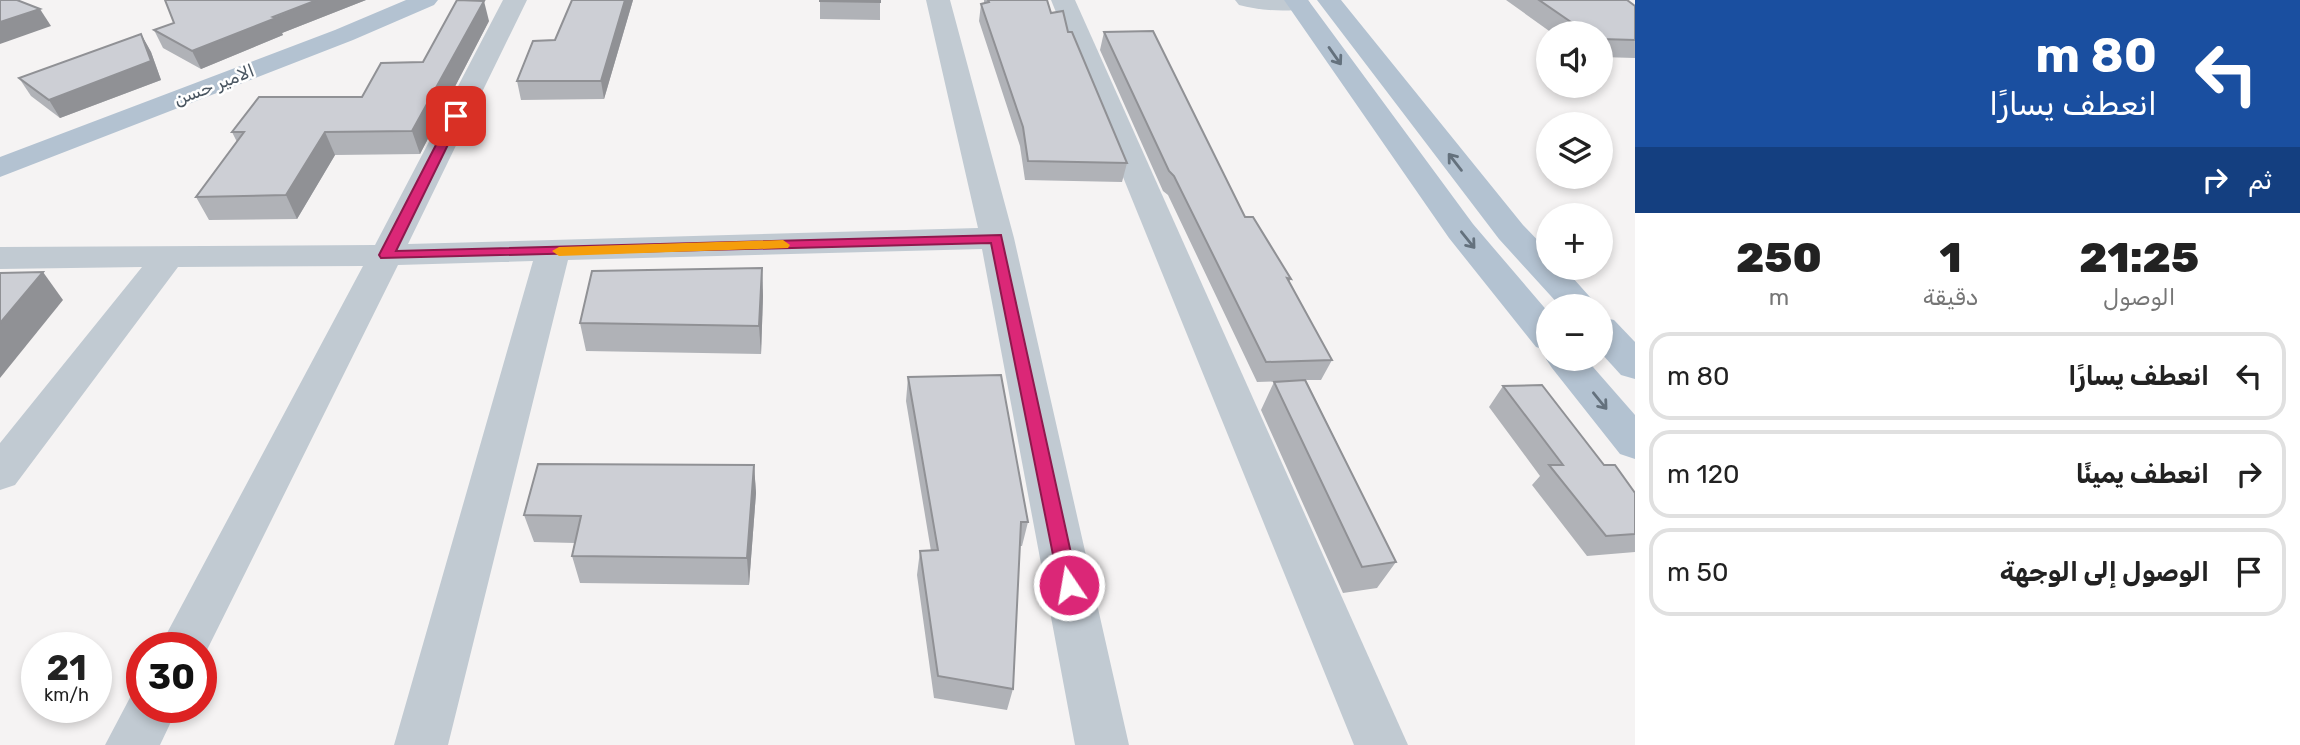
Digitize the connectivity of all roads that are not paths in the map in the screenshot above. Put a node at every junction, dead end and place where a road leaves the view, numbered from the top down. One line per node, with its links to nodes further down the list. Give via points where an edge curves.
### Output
1 (399, 0): 9 (main road, الامير حسن)
2 (426, 0): 10 (main road, الامير حسن)
3 (515, 0): 13 (street)
4 (938, 0): 11 (street)
5 (1063, 0): 28 (street)
6 (1247, 0): 8 (street)
7 (1329, 0): 16 (main road, one-way to 7, via 1511,232)
8 (1297, 2): 17 (main road, one-way to 17, via 1461,231)
9 (0, 150)
10 (0, 168)
11 (997, 238): 12 (street); 27 (street)
12 (553, 251): 13 (street); 26 (street)
13 (386, 255): 14 (street); 23 (street)
14 (168, 257): 15 (street); 22 (street)
15 (0, 258)
16 (1569, 294)
17 (1536, 322)
18 (1613, 342): 19 (main road)
19 (1635, 366)
20 (1575, 371): 21 (main road, one-way to 21)
21 (1635, 443)
22 (0, 473)
23 (191, 632)
24 (144, 723): 25 (street)
25 (132, 745)
26 (421, 745)
27 (1102, 745)
28 (1381, 745)

